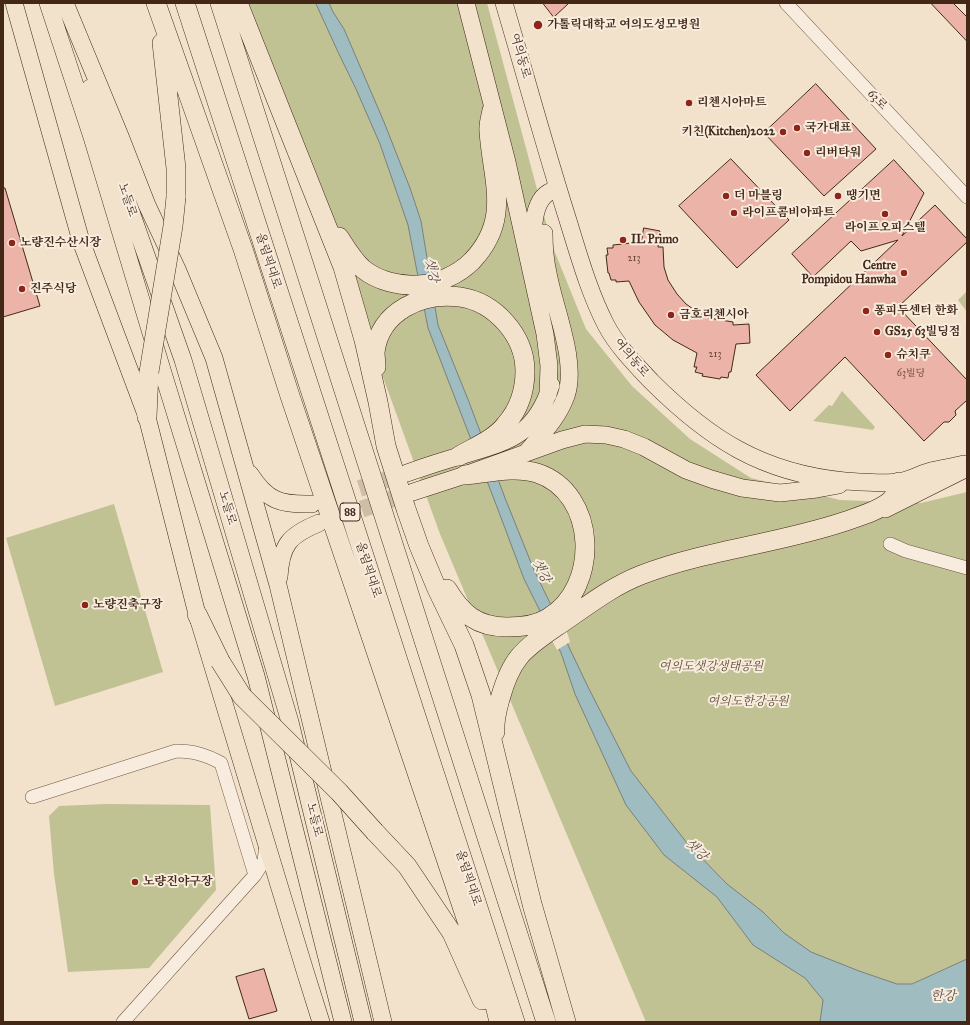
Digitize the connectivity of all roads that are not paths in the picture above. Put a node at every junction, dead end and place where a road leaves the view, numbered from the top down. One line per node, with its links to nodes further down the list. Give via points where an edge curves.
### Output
1 (14, 3): 17 (main road, via 82,241)
2 (48, 3): 45 (main road, 노들로, via 92,137 256,676)
3 (64, 3): 21 (main road, via 147,205 214,358); 46 (main road, 노들로, via 105,138 183,360 290,722)
4 (185, 3): 50 (highway, 올림픽대로 / 88)
5 (220, 3): 51 (highway)
6 (238, 3): 14 (highway)
7 (466, 3): 11 (main road)
8 (504, 3): 12 (main road, 여의동로)
9 (786, 3): 13 (street, 63로)
10 (157, 6): 17 (highway, bridge, via 176,168 176,198 149,372); 49 (highway, via 243,249 489,987)
11 (492, 110): 14 (highway, via 489,130 497,204 494,225 478,255 467,266 432,283 392,283 364,269); 15 (main road, via 507,162 545,334 549,366)
12 (556, 182): 15 (main road, via 555,190 544,195 533,226 535,260 546,310 553,362); 20 (main road, via 555,196 545,216 544,252 566,344 569,380 566,395 555,418); 25 (main road, 여의동로, via 588,282 608,327 638,368 675,405 714,435 771,466 819,478)
13 (967, 197)
14 (324, 220): 16 (highway, via 356,309)
15 (548, 395): 18 (main road, via 541,410 524,430)
16 (378, 402): 18 (highway, via 375,353 387,322 408,305 434,298 461,297 479,303 504,321 522,349 525,381); 32 (highway, via 386,446)
17 (147, 417): 36 (main road)
18 (508, 432): 19 (highway, via 494,435)
19 (458, 456): 23 (main road)
20 (522, 459): 24 (highway); 25 (main road, via 562,440 585,434 606,435 644,447 686,470 742,488 780,493); 35 (highway, via 538,473 560,485 572,499 581,518 585,556)
21 (244, 463): 28 (main road, via 259,487 278,501 291,505); 34 (main road)
22 (967, 465): 26 (main road, 여의동로, via 931,471); 30 (highway, via 866,518)
23 (407, 473)
24 (465, 475): 27 (main road)
25 (859, 482): 26 (main road, 여의동로)
26 (899, 482): 30 (highway, via 896,494 880,508)
27 (413, 492)
28 (312, 504)
29 (319, 523): 34 (main road, via 294,536 286,546 281,558)
30 (820, 529): 35 (highway, via 665,566)
31 (890, 544): 33 (street)
32 (419, 546): 37 (highway, via 453,600 477,622 493,627); 38 (highway, via 464,645 481,695)
33 (967, 568)
34 (278, 585): 47 (main road)
35 (577, 602): 37 (highway)
36 (197, 614): 40 (main road); 48 (highway, bridge, via 220,661 242,696 339,792 407,866 452,933)
37 (536, 632): 38 (highway, via 506,680 494,722)
38 (498, 763): 52 (highway, via 532,904)
39 (32, 797): 41 (street, via 176,751 192,751 207,756 221,764)
40 (266, 843): 41 (street, via 264,861); 42 (main road)
41 (255, 875): 42 (street); 43 (street)
42 (278, 880): 44 (main road)
43 (124, 1021)
44 (321, 1022)
45 (343, 1022)
46 (362, 1022)
47 (383, 1022)
48 (490, 1022)
49 (498, 1022)
50 (515, 1022)
51 (546, 1022)
52 (566, 1022)

